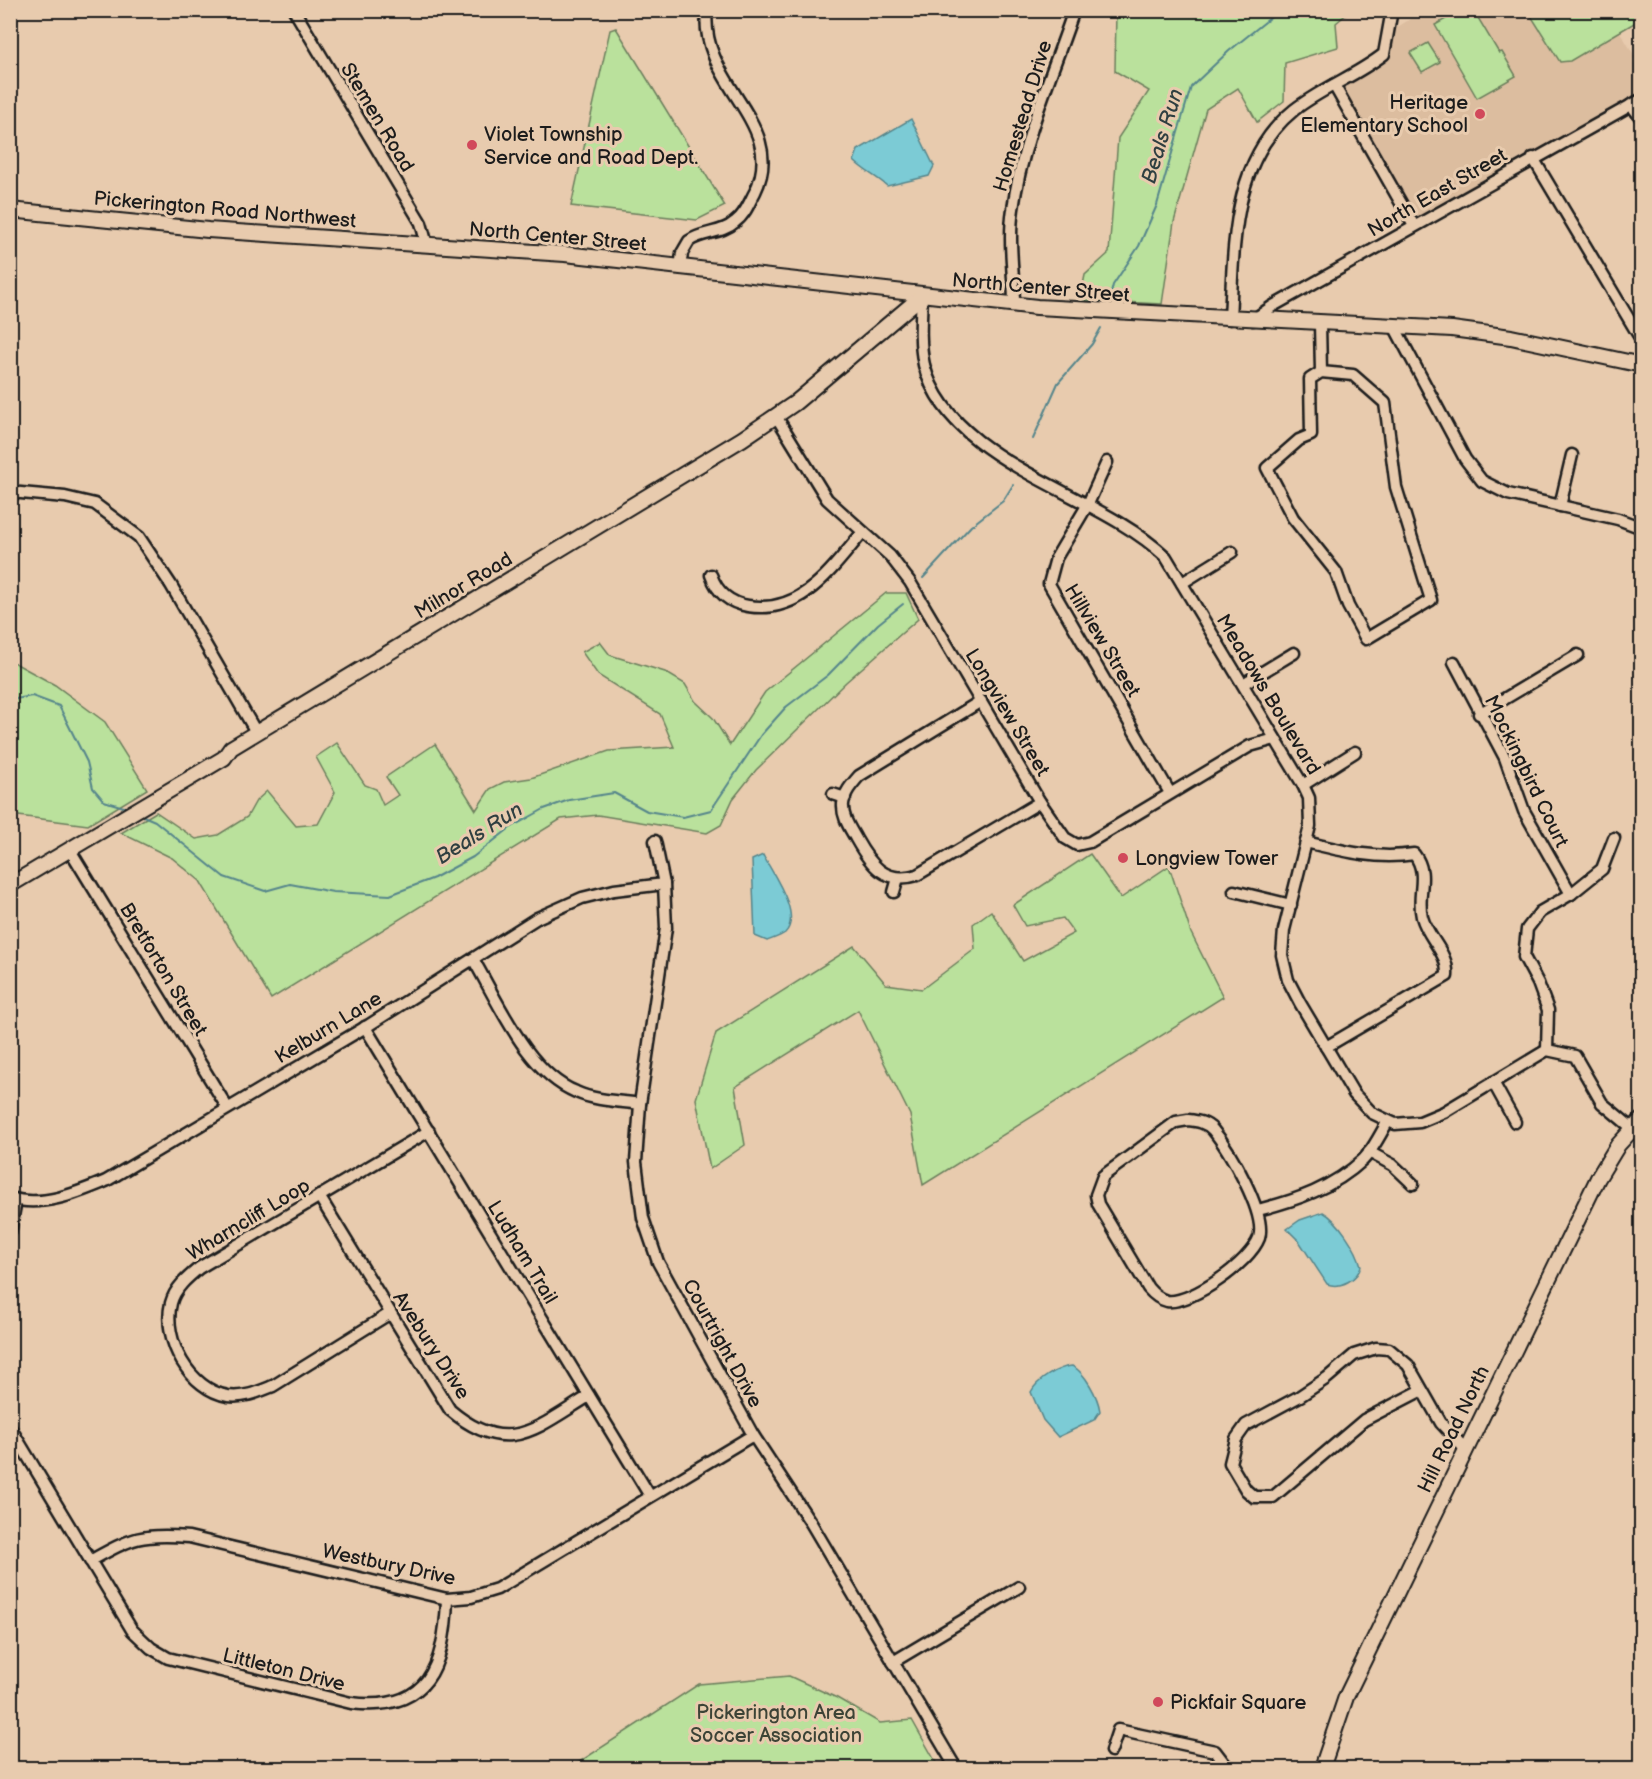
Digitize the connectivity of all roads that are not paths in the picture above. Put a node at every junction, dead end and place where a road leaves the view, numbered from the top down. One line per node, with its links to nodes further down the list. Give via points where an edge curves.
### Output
1 (294, 10): 11 (street, Stemen Road)
2 (707, 10): 12 (street, via 705,22 714,59 728,88 754,125 762,148 762,170 738,220 689,241)
3 (1074, 10): 14 (street, Homestead Drive, via 1028,146 1013,207)
4 (1392, 10): 5 (street, via 1384,54)
5 (1334, 85): 10 (street); 15 (street, via 1294,111 1275,129 1248,175 1236,226)
6 (1636, 102): 7 (street); 8 (street, North East Street)
7 (1641, 120)
8 (1533, 158): 10 (street, North East Street); 19 (street)
9 (10, 210): 11 (main road, Pickerington Road Northwest, via 208,230)
10 (1414, 226): 16 (street, North East Street)
11 (431, 245): 12 (main road, North Center Street)
12 (680, 268): 13 (main road, North Center Street)
13 (922, 296): 14 (main road, North Center Street); 22 (main road, Milnor Road); 26 (street, Meadows Boulevard, via 920,338 924,364 932,389 946,411 985,446)
14 (1014, 305): 15 (main road, North Center Street)
15 (1230, 319): 16 (main road, North Center Street)
16 (1253, 320): 17 (main road, North Center Street)
17 (1320, 323): 18 (main road, North Center Street); 21 (street)
18 (1394, 326): 20 (main road, North Center Street, via 1486,333); 27 (street, via 1457,445 1482,482 1508,494)
19 (1641, 341)
20 (1641, 364)
21 (1321, 372): 21 (street, via 1310,379 1311,435 1299,440 1267,468 1293,518 1336,572 1366,639 1431,600 1396,487 1385,403 1353,375)
22 (776, 417): 29 (street, Longview Street, via 818,487); 39 (main road, Milnor Road)
23 (1572, 455): 27 (street)
24 (1107, 462): 26 (street, Hillview Street)
25 (10, 492): 39 (street, via 94,504 140,537)
26 (1088, 504): 32 (street, Meadows Boulevard, via 1146,538 1166,557); 44 (street, Hillview Street, via 1056,558 1049,584)
27 (1560, 506): 28 (street)
28 (1641, 528)
29 (863, 532): 31 (street, via 816,585 783,604 757,607 733,602 715,586); 37 (street, Longview Street, via 900,568)
30 (1232, 552): 32 (street)
31 (711, 575)
32 (1182, 583): 36 (street, Meadows Boulevard)
33 (1294, 653): 36 (street)
34 (1578, 655): 38 (street)
35 (1454, 662): 38 (street, Mockingbird Court)
36 (1243, 684): 40 (street, Meadows Boulevard)
37 (981, 701): 45 (street, via 859,776); 46 (street, Longview Street)
38 (1479, 714): 56 (street, Mockingbird Court, via 1504,758 1524,811)
39 (256, 732): 50 (main road, Milnor Road, via 231,748 224,758)
40 (1275, 739): 42 (street, Meadows Boulevard); 44 (street, Longview Street, via 1250,746)
41 (1355, 752): 42 (street)
42 (1303, 785): 49 (street, Meadows Boulevard, via 1309,798)
43 (833, 794): 45 (street)
44 (1170, 794): 46 (street, Longview Street, via 1090,842 1077,845 1065,838)
45 (845, 798): 51 (street, via 846,822 869,862 884,874)
46 (1040, 802): 51 (street, via 917,874)
47 (1614, 838): 56 (street, via 1602,868)
48 (655, 841): 52 (street, Courtright Drive)
49 (1306, 842): 57 (street, Meadows Boulevard); 60 (street, via 1361,855 1389,858 1414,854 1422,864 1422,916 1448,963 1447,976)
50 (70, 850): 53 (main road, Milnor Road); 64 (street, Bretforton Street)
51 (898, 878): 55 (street)
52 (664, 884): 58 (street, Kelburn Lane, via 582,898 537,918); 63 (street, Courtright Drive, via 666,928)
53 (10, 885)
54 (1234, 891): 57 (street)
55 (894, 892)
56 (1571, 894): 61 (street, via 1540,912 1527,929 1524,957 1548,1010)
57 (1291, 905): 60 (street, Meadows Boulevard, via 1282,955 1288,980)
58 (473, 959): 59 (street, Kelburn Lane); 63 (street, via 526,1050 556,1082 594,1098)
59 (365, 1027): 64 (street, Kelburn Lane); 68 (street, Ludham Trail)
60 (1326, 1047): 65 (street, Meadows Boulevard, via 1354,1094 1372,1113)
61 (1547, 1050): 62 (street); 67 (street, via 1575,1056 1602,1102)
62 (1493, 1082): 65 (street, via 1420,1122); 66 (street)
63 (640, 1104): 79 (street, Courtright Drive, via 636,1162 643,1218 658,1262)
64 (227, 1107): 72 (street, Kelburn Lane, via 106,1181 76,1194 42,1201)
65 (1388, 1121): 69 (street)
66 (1515, 1122)
67 (1637, 1124): 80 (main road, Hill Road North, via 1599,1178)
68 (429, 1131): 71 (street, Wharncliff Loop); 77 (street, Ludham Trail)
69 (1369, 1152): 70 (street, via 1393,1165); 73 (street, via 1313,1194)
70 (1413, 1184)
71 (319, 1196): 75 (street, Avebury Drive); 75 (street, Wharncliff Loop, via 182,1282 171,1303 170,1330 177,1352 192,1376 211,1391 229,1396 252,1395)
72 (13, 1199): 74 (street)
73 (1258, 1210): 73 (street, via 1213,1130 1198,1121 1176,1122 1120,1162 1103,1176 1096,1195 1148,1288 1159,1299 1169,1301 1200,1292 1241,1263 1259,1237)
74 (10, 1233)
75 (389, 1314): 77 (street, Avebury Drive, via 450,1410 470,1427 493,1436 520,1434)
76 (1422, 1390): 76 (street, via 1408,1365 1389,1349 1376,1348 1354,1355 1300,1396 1246,1425 1236,1439 1230,1463 1245,1490 1254,1497 1274,1497 1364,1420); 80 (street, via 1441,1424)
77 (589, 1396): 81 (street, Ludham Trail)
78 (10, 1427): 82 (street, Littleton Drive)
79 (753, 1435): 81 (street, Westbury Drive); 85 (street, Courtright Drive, via 811,1523)
80 (1465, 1449): 89 (main road, Hill Road North, via 1346,1697)
81 (650, 1496): 84 (street, Westbury Drive, via 496,1589)
82 (90, 1561): 84 (street, Westbury Drive, via 132,1538 158,1534 189,1537); 84 (street, Littleton Drive, via 132,1630 168,1658 375,1706 414,1692 436,1669 443,1649)
83 (1019, 1587): 85 (street)
84 (447, 1599)
85 (893, 1662): 87 (street, Courtright Drive)
86 (1111, 1751): 88 (street, via 1118,1730 1134,1732 1215,1751)
87 (956, 1768)
88 (1227, 1768)
89 (1322, 1768)

